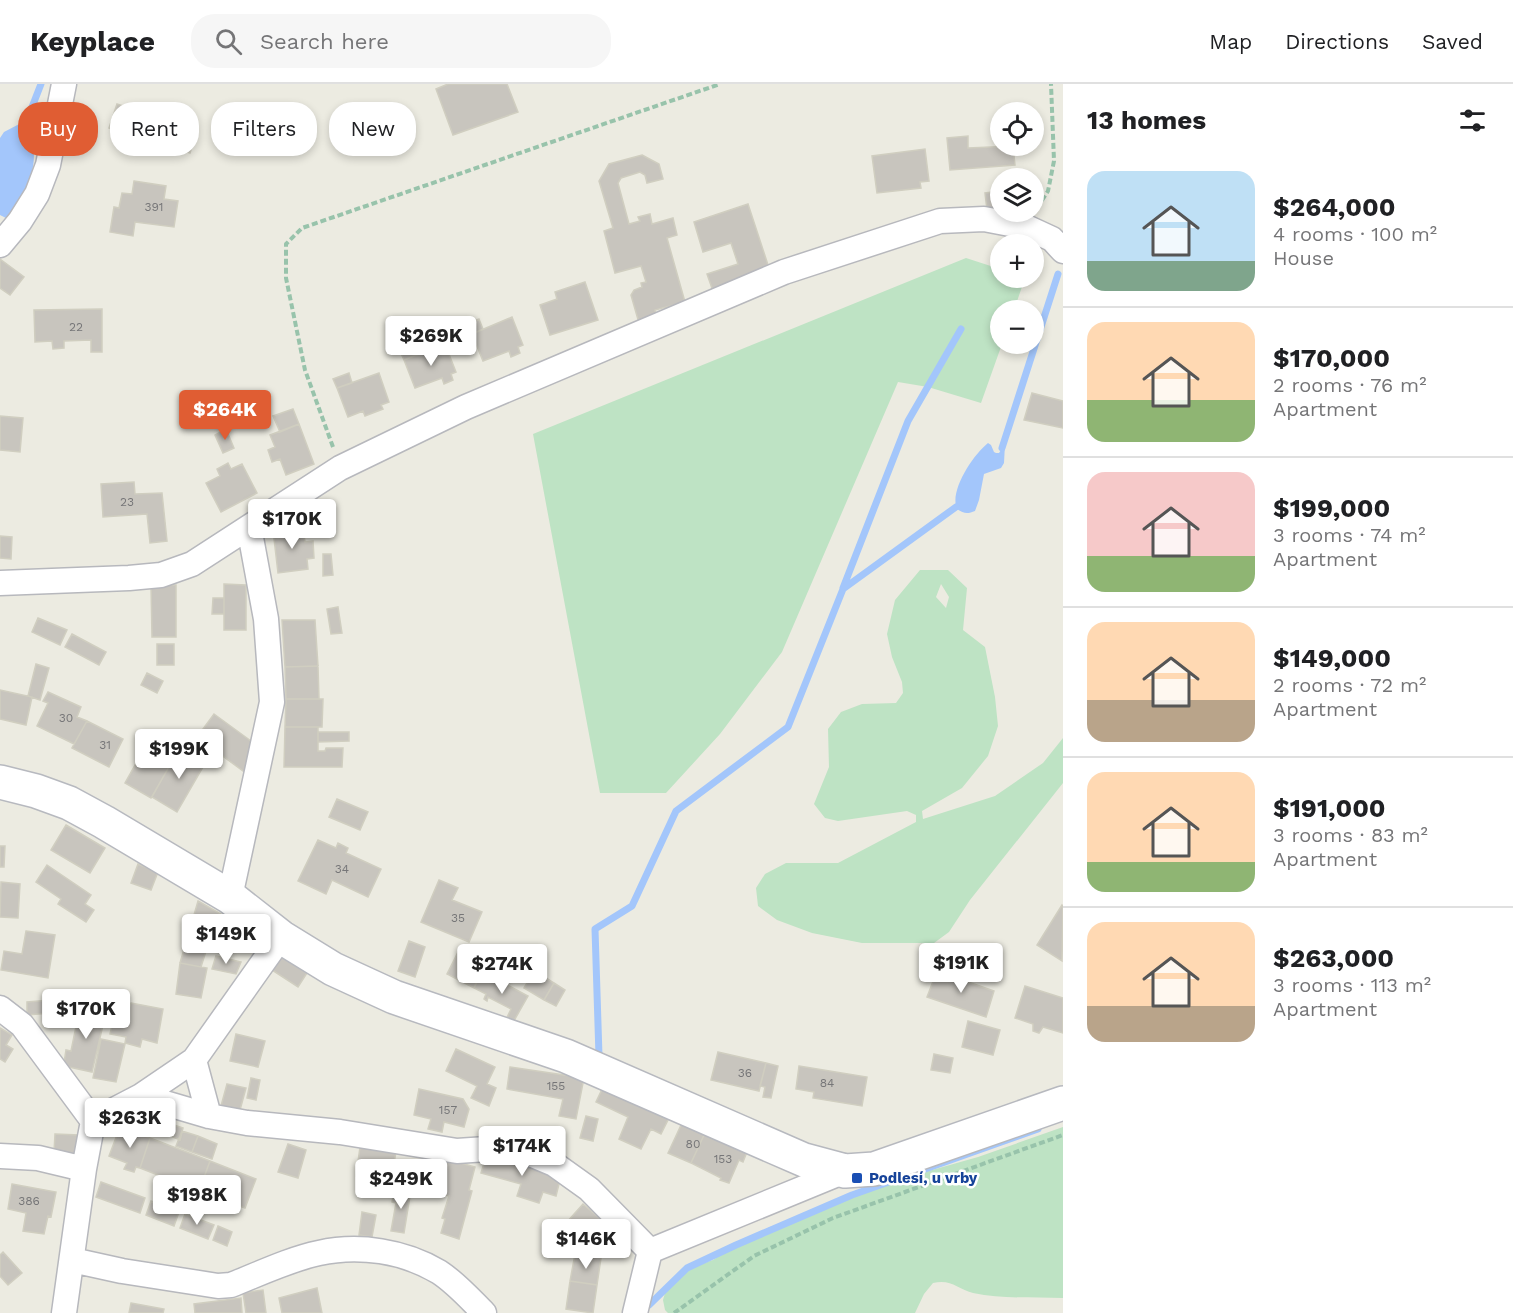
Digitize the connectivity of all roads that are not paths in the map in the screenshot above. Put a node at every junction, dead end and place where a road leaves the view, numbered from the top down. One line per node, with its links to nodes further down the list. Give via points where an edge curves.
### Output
1 (64, 84): 2 (street, via 48,165 37,194)
2 (0, 245)
3 (1063, 251): 4 (street, via 1052,239 1026,227 984,219 940,221 784,272 466,407 340,468)
4 (249, 527): 5 (street, via 192,564 161,575); 7 (street, via 266,619 272,702)
5 (0, 583)
6 (0, 782): 7 (street, via 69,803)
7 (230, 897): 8 (street)
8 (281, 937): 10 (street); 17 (street, via 333,969 394,997 566,1056 804,1160)
9 (0, 1008): 14 (street, via 22,1025)
10 (194, 1060): 11 (street); 13 (street)
11 (141, 1096): 13 (street); 14 (street)
12 (1063, 1103): 17 (street, via 874,1169)
13 (209, 1116): 18 (street, via 457,1151 501,1148 530,1154 554,1164 589,1189)
14 (93, 1121): 16 (street)
15 (0, 1156): 16 (street, via 38,1158)
16 (84, 1169): 19 (street)
17 (845, 1171): 18 (street)
18 (650, 1251): 22 (street)
19 (72, 1260): 20 (street); 21 (street, via 218,1286 231,1285 319,1253 379,1250 409,1257 441,1273)
20 (64, 1313)
21 (484, 1313)
22 (635, 1313)

